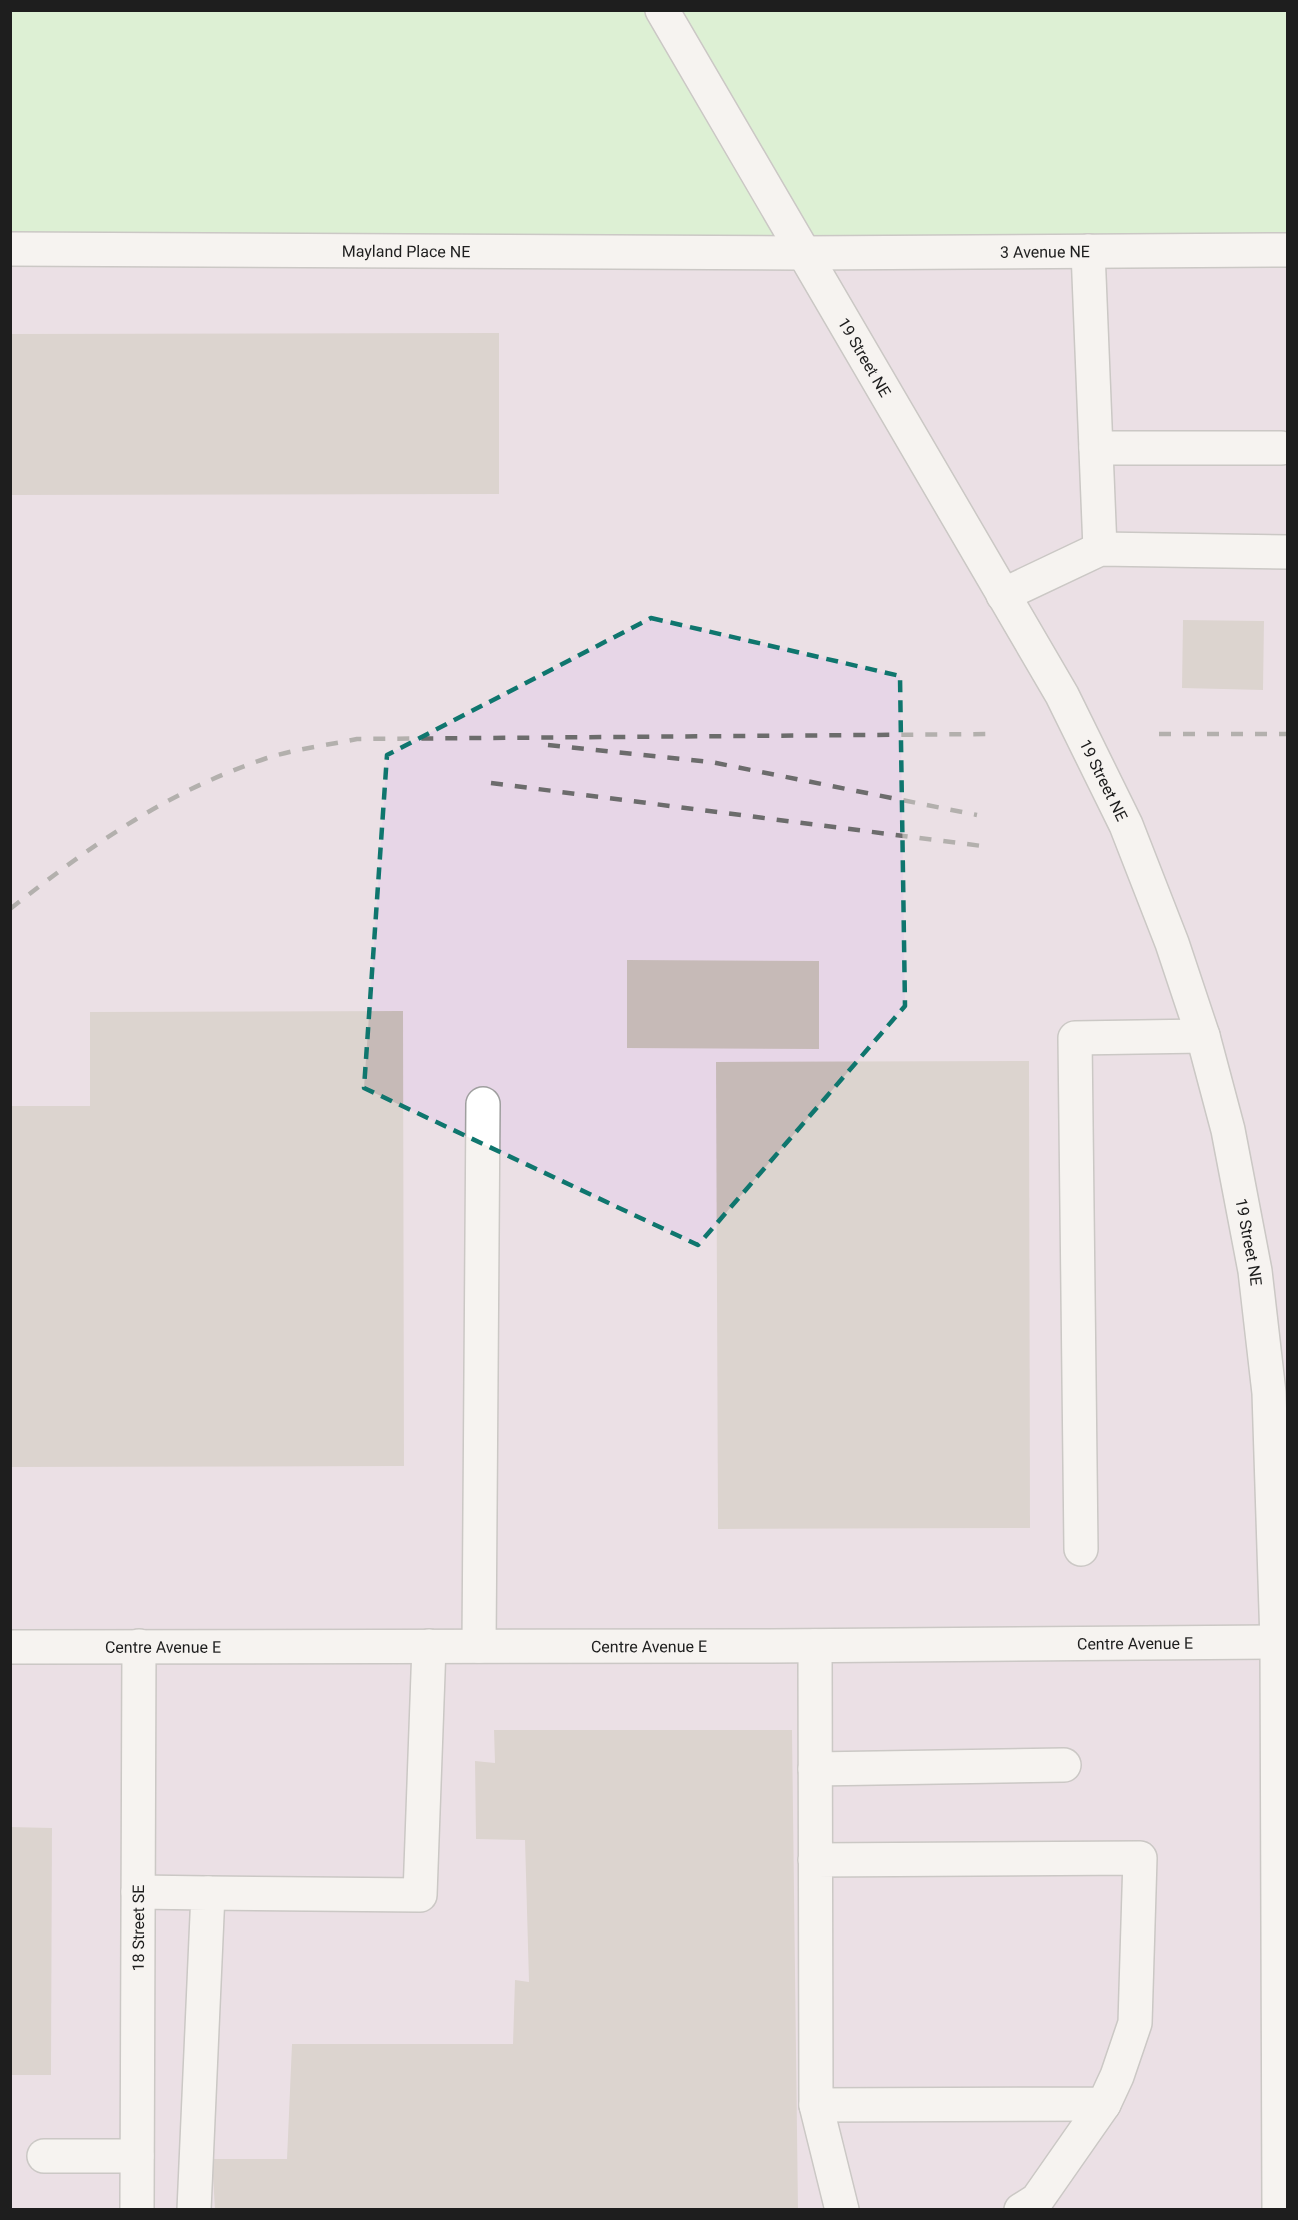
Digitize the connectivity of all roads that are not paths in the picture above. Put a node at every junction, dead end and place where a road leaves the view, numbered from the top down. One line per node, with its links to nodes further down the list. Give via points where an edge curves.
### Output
1 (662, 10): 5 (street, 19 Street NE)
2 (10, 249): 5 (street, Mayland Place NE)
3 (1287, 250): 4 (street, 3 Avenue NE)
4 (1088, 251): 5 (street, 3 Avenue NE); 6 (street)
5 (802, 253): 10 (street, 19 Street NE)
6 (1096, 448): 7 (street); 8 (street)
7 (1281, 448)
8 (1100, 549): 9 (street); 10 (street)
9 (1287, 552)
10 (1003, 595): 11 (street, 19 Street NE, via 1062,695 1126,825)
11 (1203, 1036): 13 (street, via 1075,1038); 14 (street, 19 Street NE, via 1228,1130 1255,1271 1269,1393)
12 (483, 1104): 17 (street)
13 (1081, 1549)
14 (1282, 1642): 18 (street, Centre Avenue E); 25 (street, 19 Street NE)
15 (139, 1646): 16 (street, Centre Avenue E); 19 (street, Centre Avenue E); 23 (street, 18 Street SE)
16 (429, 1646): 17 (street, Centre Avenue E); 24 (street, via 420,1895)
17 (479, 1646): 18 (street, Centre Avenue E)
18 (814, 1646): 21 (street)
19 (10, 1647)
20 (1064, 1765): 21 (street)
21 (814, 1769): 22 (street)
22 (815, 1860): 26 (street, via 1140,1858 1135,2023); 27 (street)
23 (138, 1892): 24 (street); 30 (street, 18 Street SE)
24 (208, 1893): 32 (street)
25 (1284, 2059): 28 (street, 19 Street NE)
26 (1104, 2104): 27 (street); 34 (street, via 1037,2200)
27 (816, 2105): 33 (street)
28 (1283, 2151): 35 (street, 19 Street NE)
29 (44, 2156): 30 (street)
30 (137, 2156): 31 (street, 18 Street SE)
31 (137, 2210)
32 (194, 2210)
33 (842, 2210)
34 (1021, 2210)
35 (1279, 2210)

